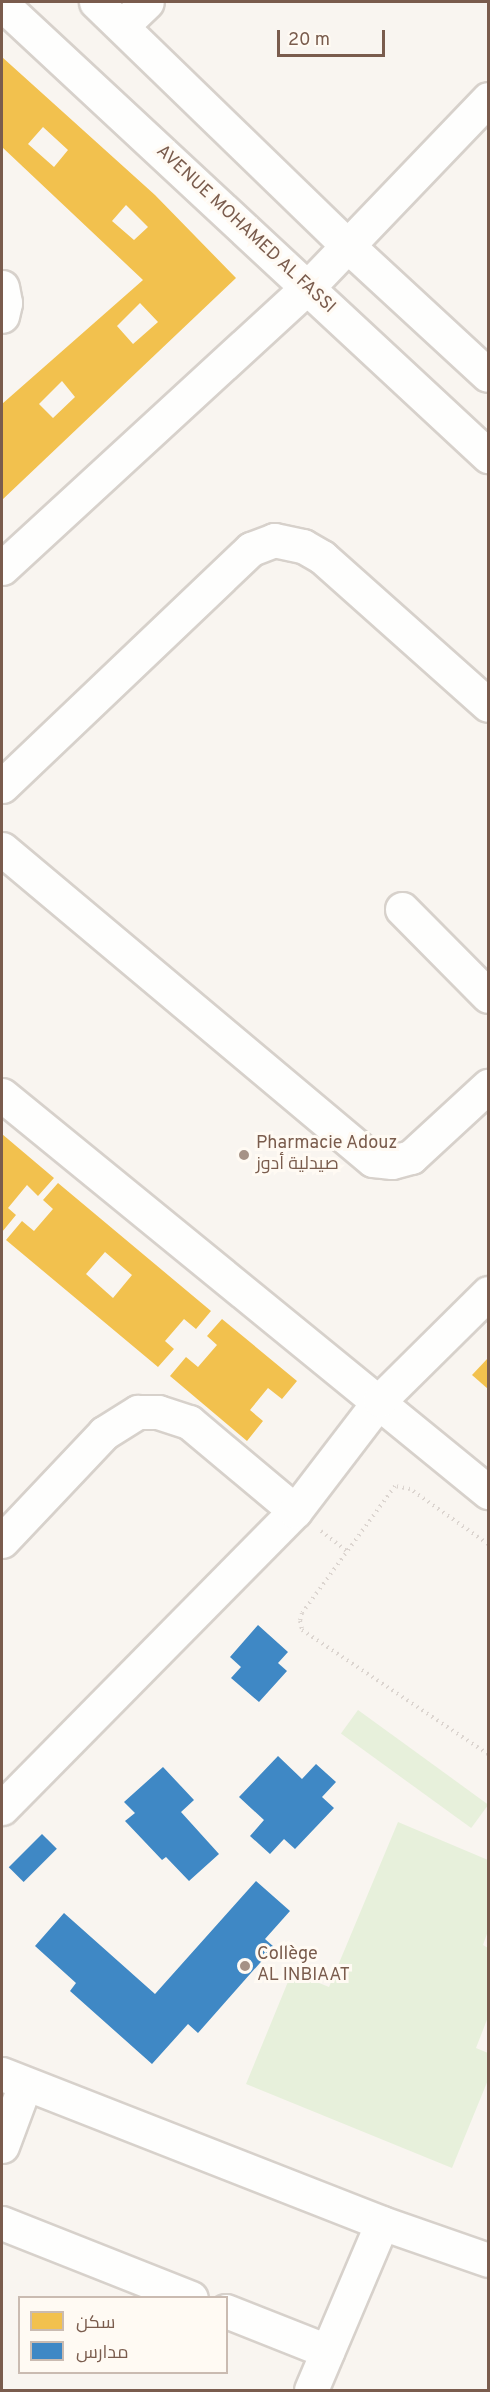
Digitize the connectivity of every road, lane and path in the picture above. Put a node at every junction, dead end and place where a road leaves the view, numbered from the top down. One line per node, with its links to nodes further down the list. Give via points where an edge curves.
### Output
1 (96, 2): 4 (street)
2 (147, 2): 4 (street)
3 (2, 4): 8 (street, AVENUE MOHAMED AL FASSI)
4 (123, 25): 6 (street)
5 (489, 99): 6 (street)
6 (348, 246): 8 (street); 10 (street)
7 (2, 287): 9 (street)
8 (307, 288): 11 (street, AVENUE MOHAMED AL FASSI); 12 (street)
9 (2, 316)
10 (489, 375)
11 (489, 456)
12 (2, 568)
13 (489, 705): 14 (street, via 322,557 303,546 274,540 251,549)
14 (2, 786)
15 (2, 849): 18 (street, via 373,1160 392,1162 411,1157)
16 (402, 909): 17 (street)
17 (489, 996)
18 (489, 1086)
19 (2, 1095): 21 (street)
20 (489, 1293): 21 (street)
21 (380, 1400): 22 (street); 23 (street)
22 (489, 1492)
23 (295, 1511): 24 (street, via 189,1422 158,1412 138,1412 104,1433); 27 (street)
24 (2, 1541)
25 (489, 1544): 26 (path, via 410,1489 395,1486 300,1621 302,1630)
26 (489, 1754)
27 (2, 1808)
28 (14, 2079): 29 (street); 31 (street)
29 (2, 2146)
30 (2, 2223): 33 (street)
31 (382, 2223): 32 (street); 35 (street)
32 (489, 2260)
33 (186, 2296)
34 (228, 2312): 35 (street)
35 (327, 2351): 36 (street)
36 (310, 2391)

